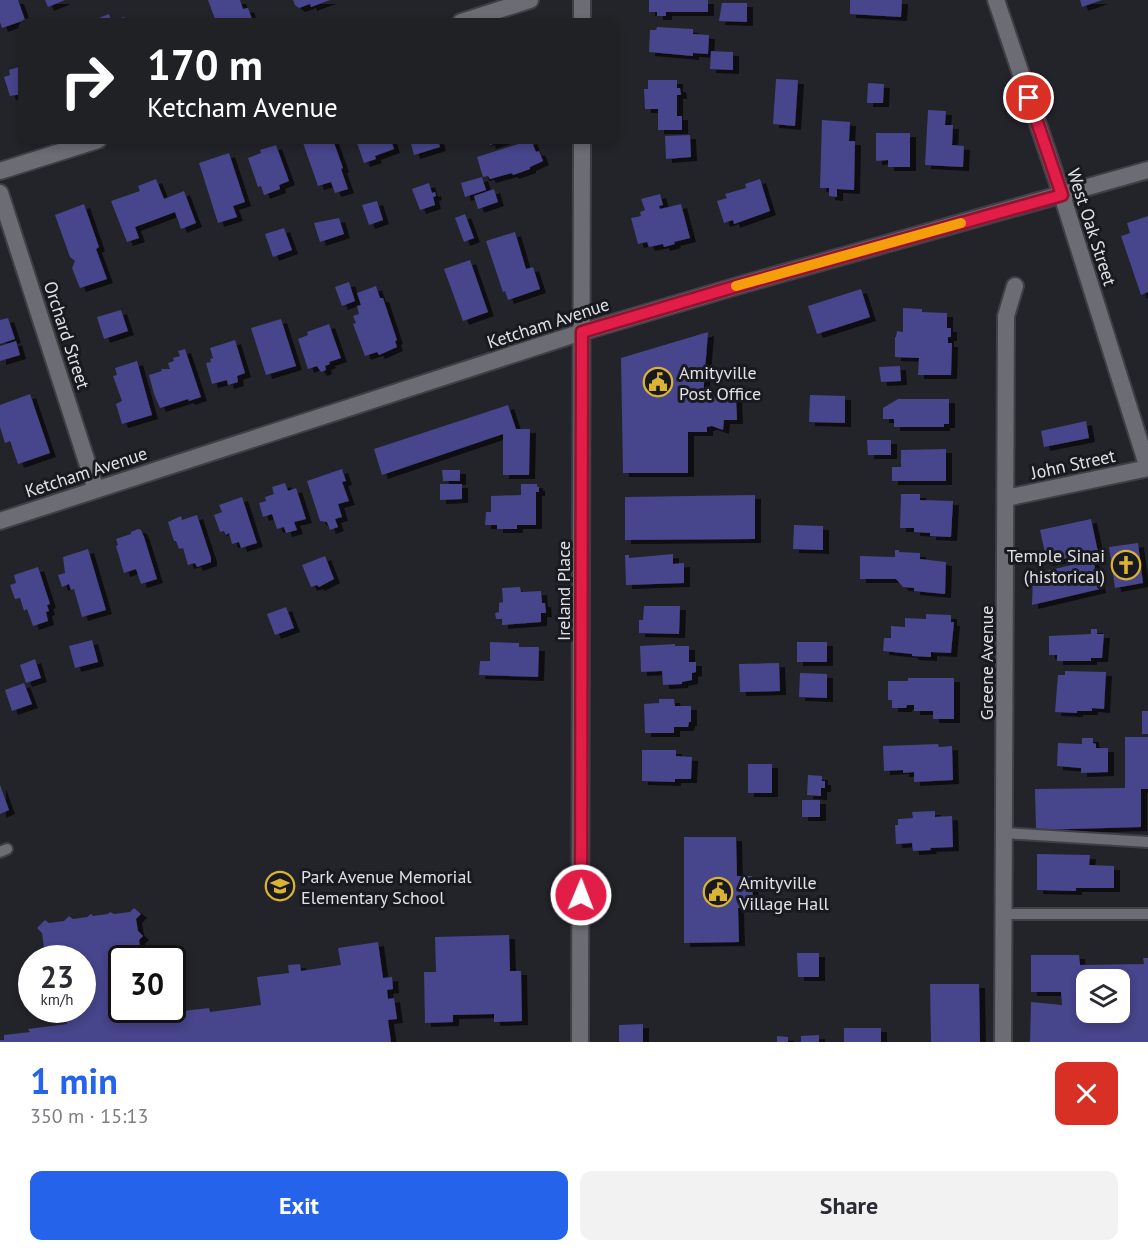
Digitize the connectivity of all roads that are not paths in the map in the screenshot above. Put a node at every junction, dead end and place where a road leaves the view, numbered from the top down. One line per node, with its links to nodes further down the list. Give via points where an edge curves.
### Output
1 (530, 0): 4 (street)
2 (582, 0): 5 (street)
3 (996, 0): 11 (street, West Oak Street)
4 (473, 18)
5 (582, 18)
6 (85, 144): 9 (street)
7 (582, 144): 13 (street, Ireland Place)
8 (1148, 170): 11 (street, Ketcham Avenue)
9 (0, 171)
10 (0, 193): 15 (street, Orchard Street)
11 (1062, 195): 13 (street, Ketcham Avenue); 14 (street, West Oak Street)
12 (1015, 286): 16 (street, Greene Avenue, via 1006,316)
13 (582, 332): 15 (street, Ketcham Avenue); 22 (street, Ireland Place)
14 (1148, 468): 16 (street, John Street)
15 (96, 490): 17 (street, Ketcham Avenue)
16 (1006, 498): 18 (street, Greene Avenue)
17 (0, 520)
18 (1004, 833): 19 (lane); 20 (street, Greene Avenue)
19 (1148, 842)
20 (1004, 914): 21 (lane); 23 (street, Greene Avenue)
21 (1148, 914)
22 (580, 1042)
23 (1003, 1042)

